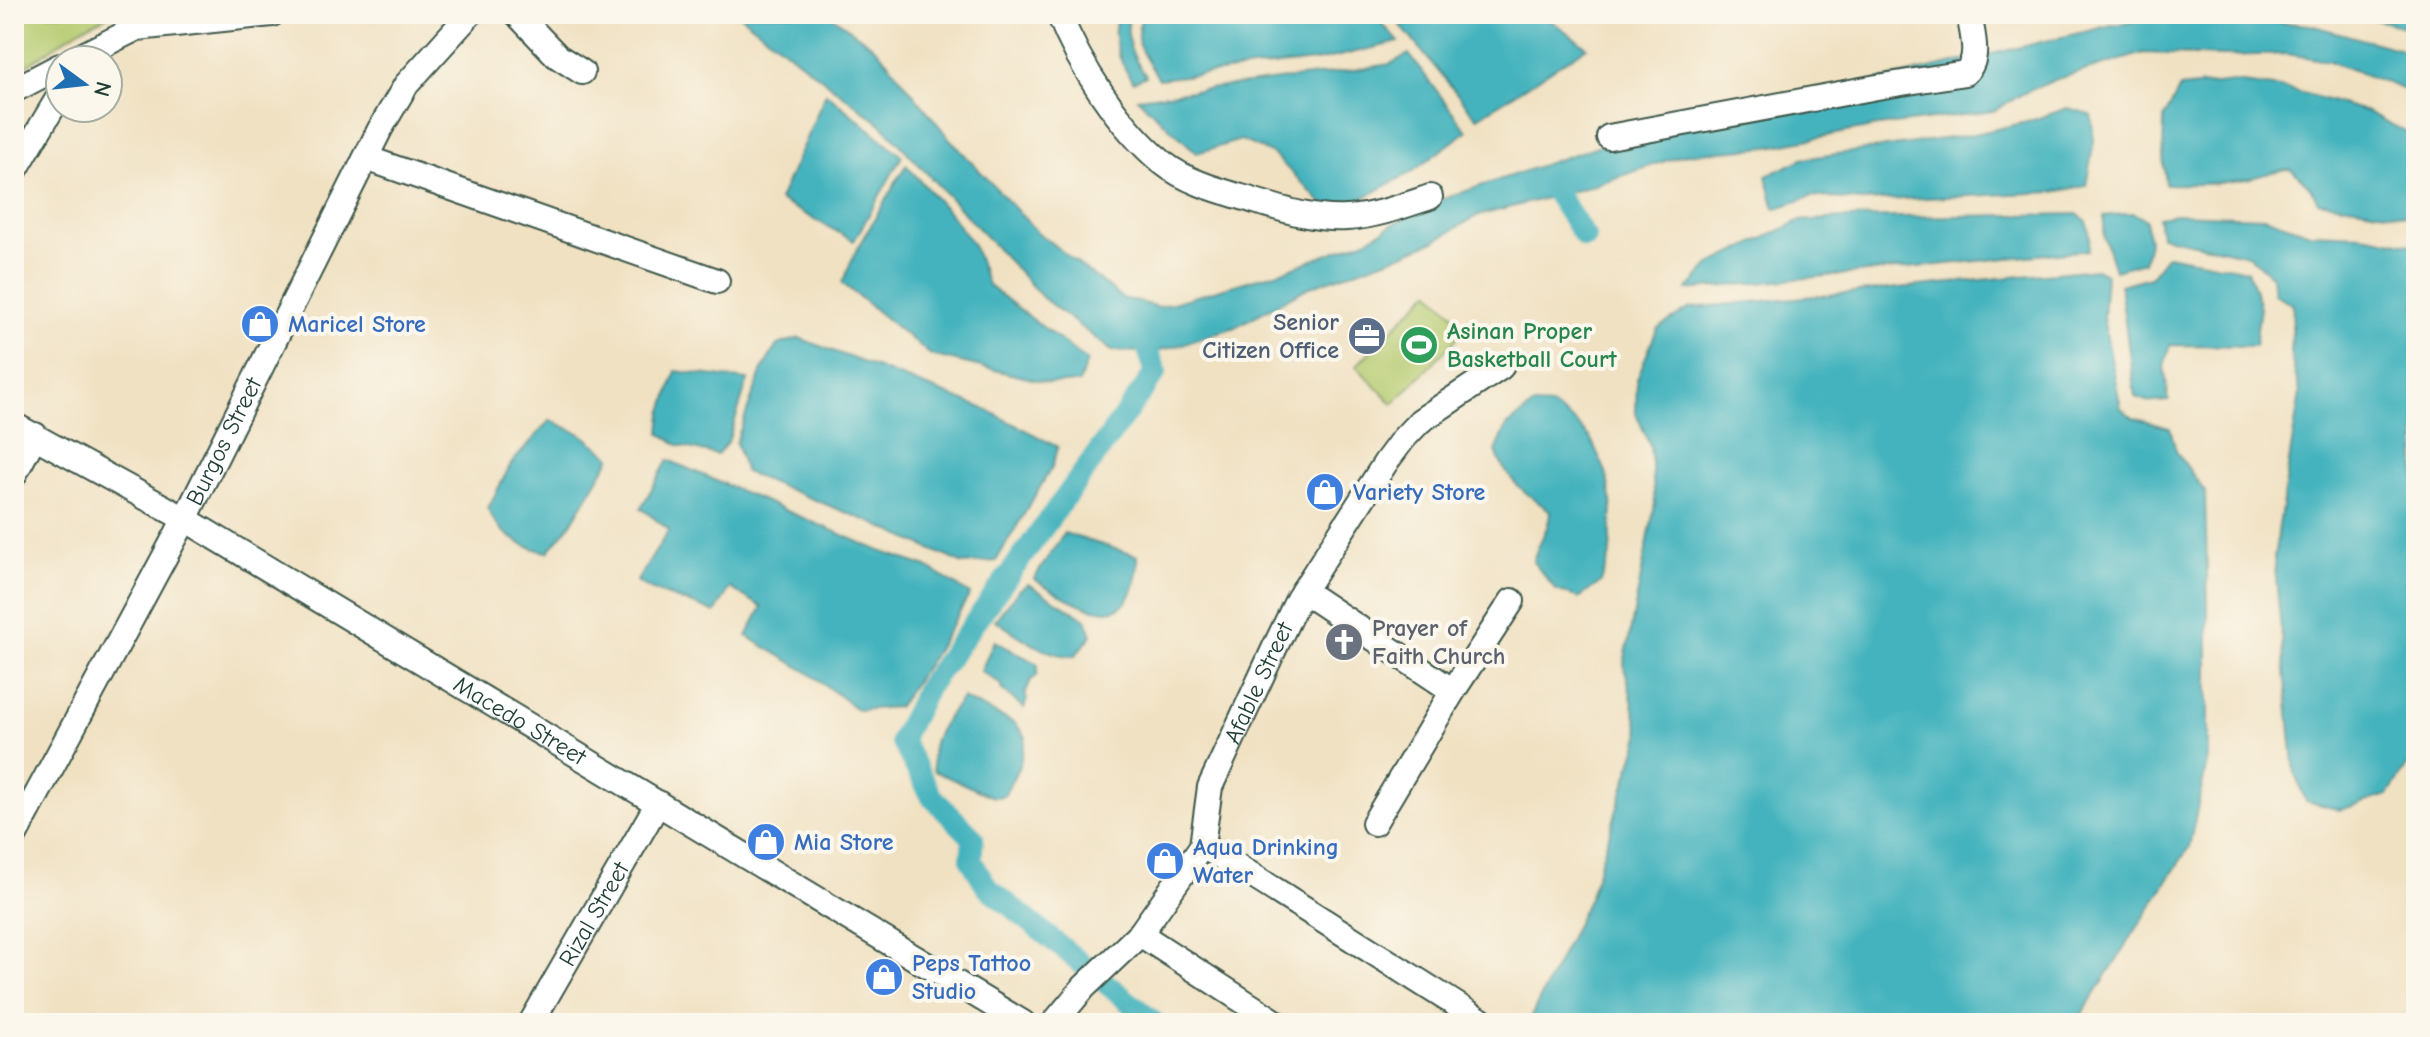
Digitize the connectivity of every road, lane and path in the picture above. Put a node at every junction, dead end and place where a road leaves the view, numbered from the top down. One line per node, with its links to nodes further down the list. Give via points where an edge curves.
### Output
1 (272, 14): 6 (street, via 137,28)
2 (470, 14): 12 (street, Burgos Street, via 406,85)
3 (517, 14): 7 (street, via 557,56)
4 (1059, 14): 14 (street, via 1100,91 1163,163 1195,181 1314,217 1370,215)
5 (1969, 14): 11 (street, via 1974,59 1965,73)
6 (107, 44)
7 (582, 72)
8 (44, 74): 9 (street)
9 (14, 90)
10 (44, 122): 13 (street)
11 (1609, 137)
12 (366, 158): 15 (street); 19 (street, Burgos Street)
13 (14, 172)
14 (1430, 197)
15 (717, 281)
16 (1501, 367): 20 (street, Afable Street, via 1433,411 1403,439)
17 (24, 430): 18 (street); 19 (street, Macedo Street)
18 (14, 475)
19 (185, 519): 23 (street, Macedo Street); 25 (street, Burgos Street)
20 (1303, 591): 22 (street); 26 (street, Afable Street, via 1210,787)
21 (1512, 601): 22 (street)
22 (1453, 691): 24 (street)
23 (658, 803): 28 (street, Rizal Street); 29 (street, Macedo Street)
24 (1374, 823)
25 (14, 837)
26 (1202, 846): 27 (street, Afable Street); 32 (street)
27 (1140, 934): 30 (street, Afable Street); 31 (street)
28 (531, 1023)
29 (1023, 1023)
30 (1054, 1023)
31 (1277, 1023)
32 (1485, 1023)

